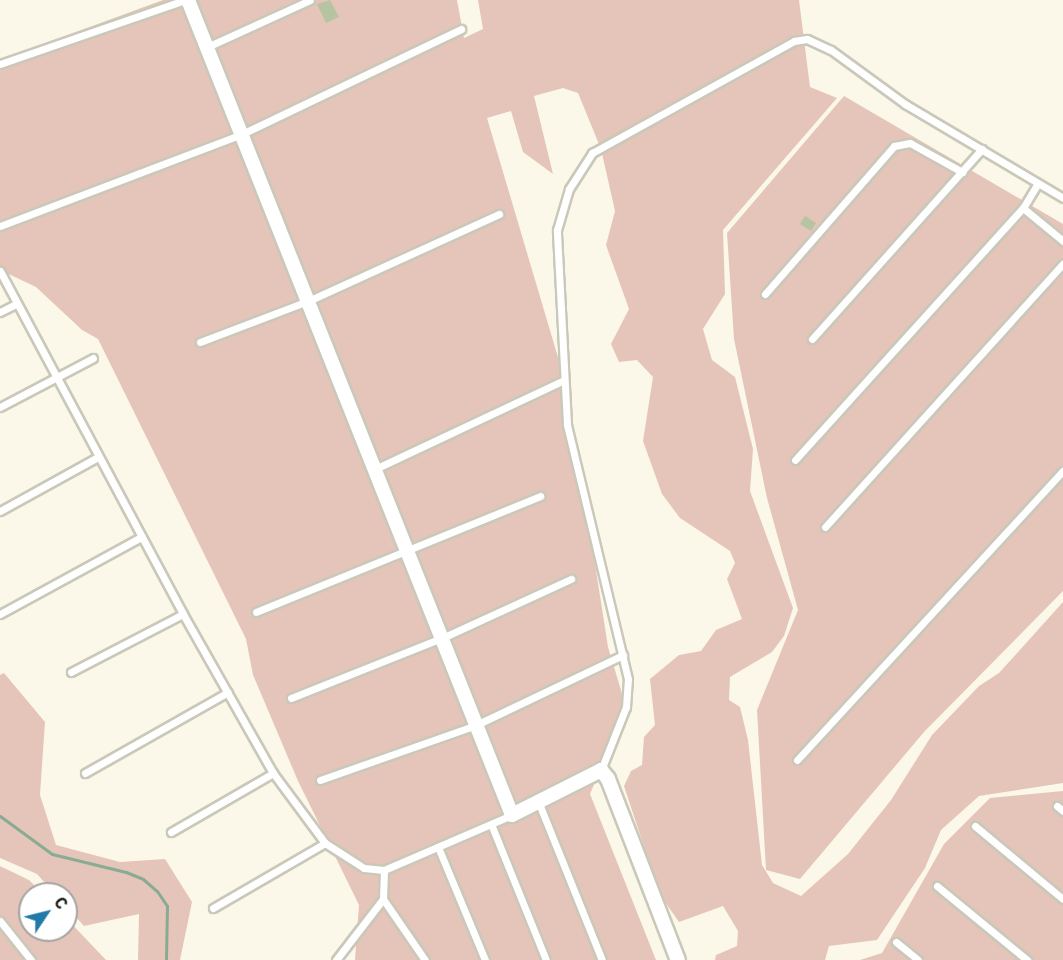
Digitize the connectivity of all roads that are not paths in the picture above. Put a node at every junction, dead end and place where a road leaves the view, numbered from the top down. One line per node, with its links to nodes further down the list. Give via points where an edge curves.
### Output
1 (187, 0): 4 (street); 5 (lane)
2 (310, 0): 4 (lane)
3 (461, 29): 6 (lane)
4 (207, 47): 6 (street)
5 (0, 64)
6 (242, 134): 13 (lane); 18 (street)
7 (982, 149): 8 (lane); 9 (lane); 25 (lane, via 905,104 831,50 807,39 794,41 624,134 592,153 579,170 560,211 556,230)
8 (962, 172): 17 (lane, via 910,143 894,146); 21 (lane)
9 (1038, 183): 10 (lane); 11 (lane)
10 (1063, 198)
11 (1023, 208): 14 (lane); 28 (lane)
12 (499, 214): 18 (lane)
13 (0, 226)
14 (1063, 241)
15 (1063, 264): 33 (lane)
16 (0, 271): 19 (lane)
17 (765, 294)
18 (308, 301): 22 (lane); 29 (street)
19 (16, 304): 20 (lane); 24 (lane)
20 (0, 312)
21 (812, 339)
22 (200, 342)
23 (93, 358): 24 (lane)
24 (56, 378): 26 (lane); 27 (lane)
25 (562, 381): 29 (lane); 41 (lane, via 567,424)
26 (0, 407)
27 (98, 456): 32 (lane); 34 (lane)
28 (795, 460)
29 (375, 469): 35 (street)
30 (1063, 471): 46 (lane)
31 (540, 496): 35 (lane)
32 (0, 511)
33 (825, 527)
34 (141, 537): 38 (lane); 39 (lane)
35 (408, 553): 37 (lane); 40 (street)
36 (571, 579): 40 (lane)
37 (256, 612)
38 (0, 614)
39 (183, 614): 42 (lane); 43 (lane)
40 (441, 638): 44 (lane); 45 (street)
41 (622, 655): 45 (lane); 47 (lane, via 628,679 626,707)
42 (71, 672)
43 (228, 692): 48 (lane); 49 (lane)
44 (291, 698)
45 (476, 725): 50 (lane); 52 (street)
46 (797, 760)
47 (601, 770): 51 (street); 71 (street, via 608,779)
48 (85, 773)
49 (273, 773): 55 (lane); 56 (lane)
50 (320, 780)
51 (538, 801): 52 (street); 70 (lane)
52 (512, 815): 53 (lane)
53 (491, 824): 57 (lane); 69 (lane)
54 (975, 826): 61 (lane)
55 (171, 832)
56 (325, 843): 58 (lane, via 364,868); 62 (lane)
57 (438, 846): 58 (lane); 68 (lane)
58 (384, 870): 60 (lane)
59 (937, 886): 73 (lane)
60 (383, 899): 66 (lane); 67 (lane)
61 (1063, 899)
62 (213, 908)
63 (0, 921): 65 (lane)
64 (896, 942): 72 (lane)
65 (31, 960)
66 (336, 960)
67 (425, 960)
68 (485, 960)
69 (546, 960)
70 (602, 960)
71 (678, 960)
72 (918, 960)
73 (1027, 960)

